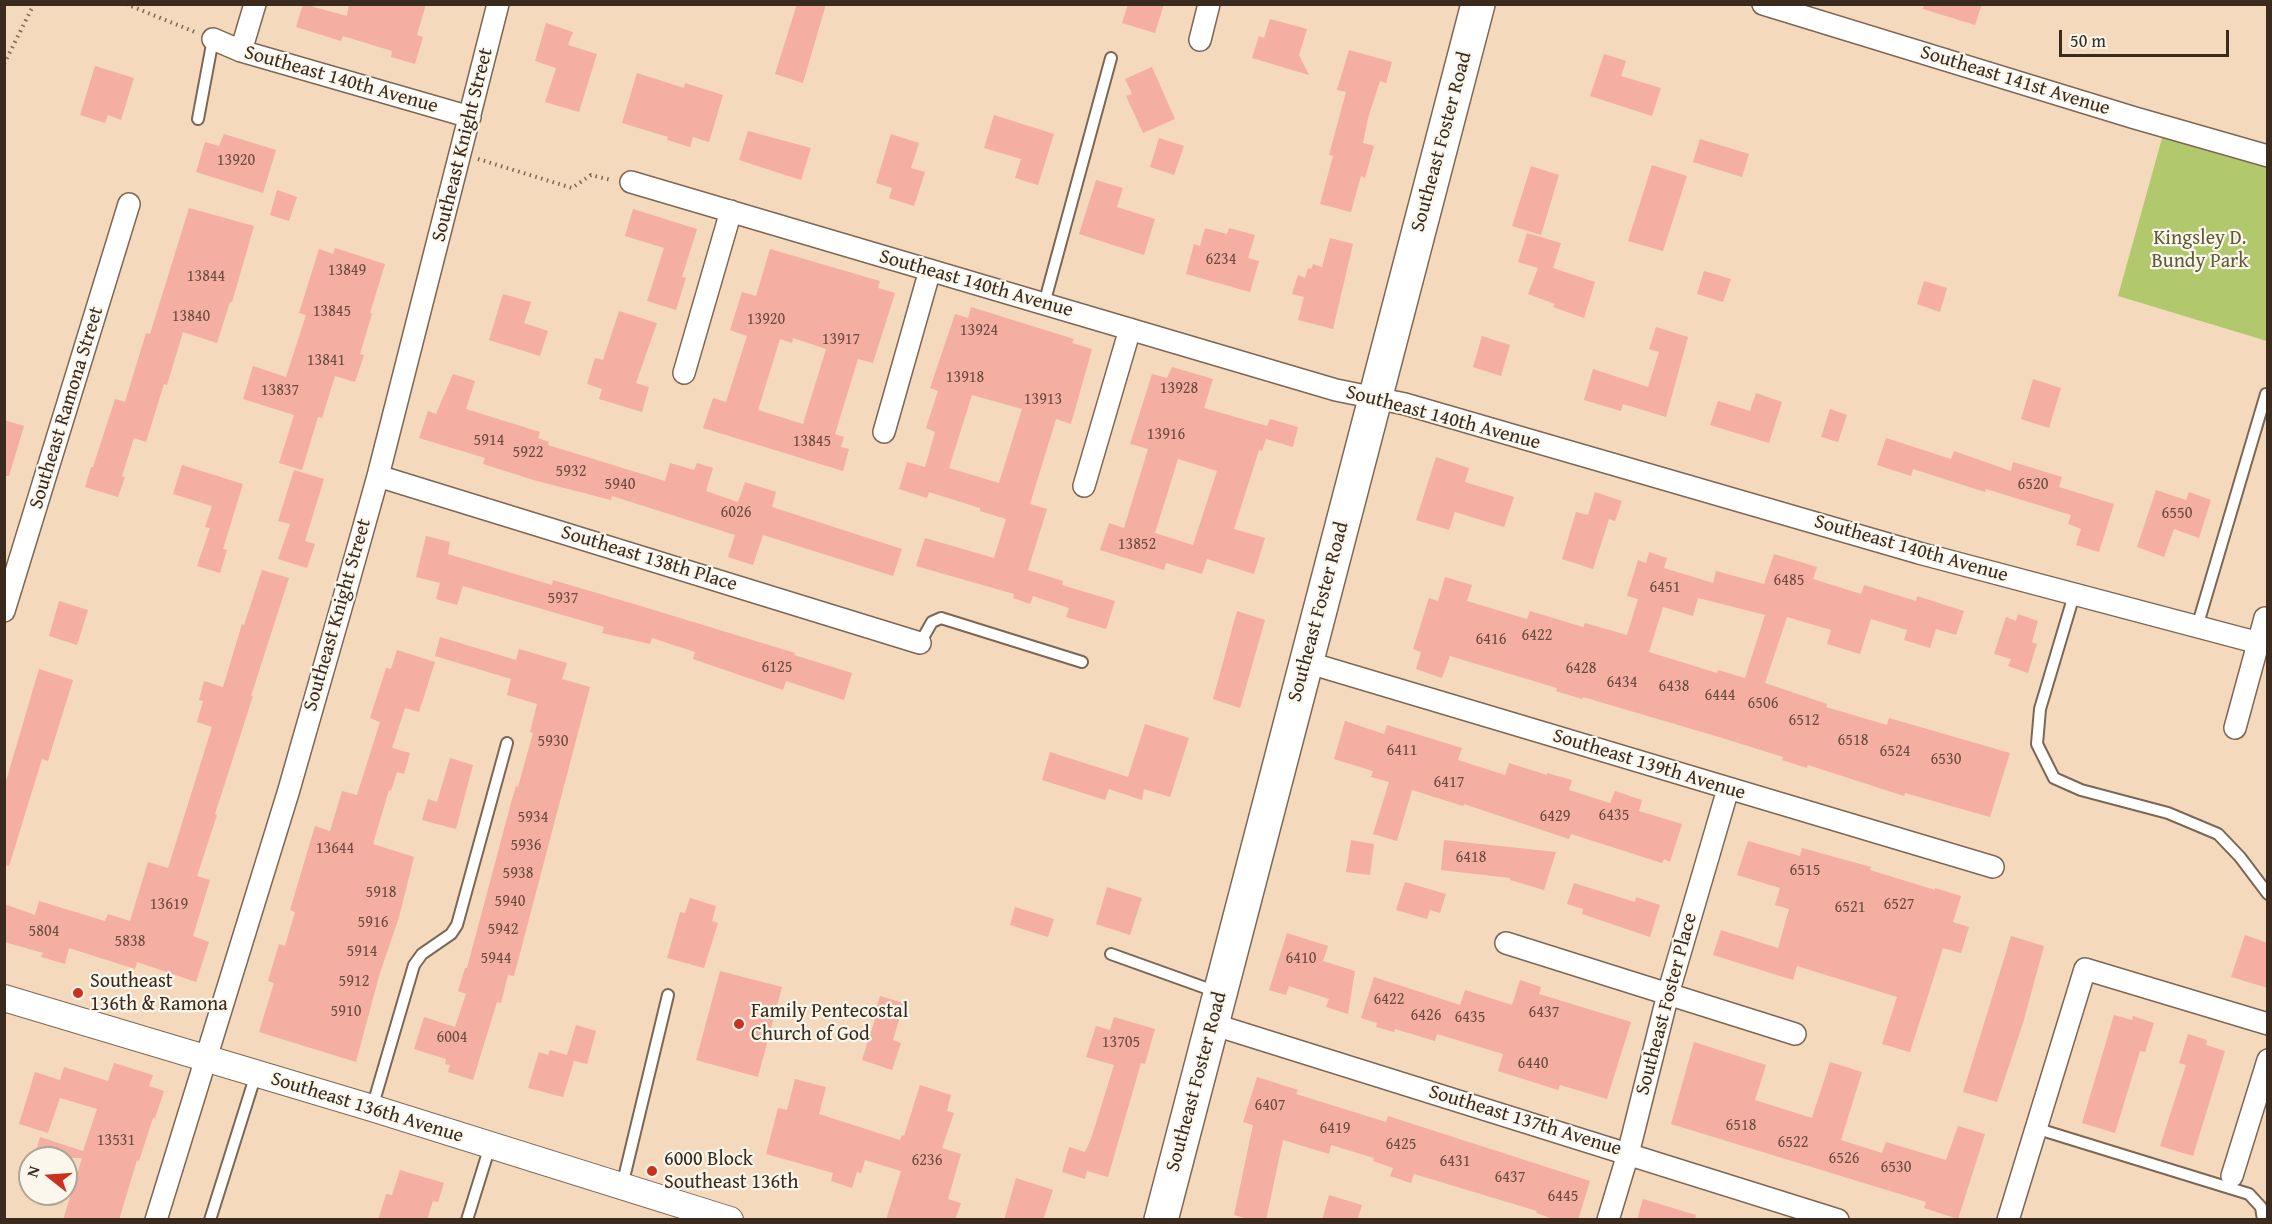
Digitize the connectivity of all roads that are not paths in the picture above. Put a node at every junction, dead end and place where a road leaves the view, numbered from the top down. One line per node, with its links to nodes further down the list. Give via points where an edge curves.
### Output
1 (255, 4): 8 (street)
2 (498, 4): 10 (street, Southeast Knight Street)
3 (1209, 4): 7 (street)
4 (1478, 4): 21 (main road, Southeast Foster Road)
5 (1763, 4): 12 (street, Southeast 141st Avenue)
6 (213, 39): 8 (street, Southeast 140th Avenue); 11 (lane)
7 (1200, 40)
8 (241, 51): 10 (street, Southeast 140th Avenue)
9 (1112, 58): 17 (lane)
10 (470, 117): 23 (street, Southeast Knight Street)
11 (198, 119)
12 (2268, 156)
13 (631, 182): 15 (street, Southeast 140th Avenue)
14 (129, 204): 26 (street, Southeast Ramona Street)
15 (731, 211): 16 (street, Southeast 140th Avenue); 19 (street)
16 (930, 270): 17 (street, Southeast 140th Avenue); 22 (street)
17 (1044, 304): 18 (street, Southeast 140th Avenue)
18 (1130, 329): 21 (street, Southeast 140th Avenue); 24 (street)
19 (684, 373)
20 (2266, 394): 28 (lane)
21 (1375, 398): 25 (street, Southeast 140th Avenue); 32 (main road, Southeast Foster Road)
22 (884, 432)
23 (378, 476): 29 (street, Southeast 138th Place); 46 (street, Southeast Knight Street)
24 (1084, 486)
25 (2074, 595): 28 (street, Southeast 140th Avenue); 37 (lane, via 2040,709 2037,744 2054,778 2081,790 2168,813 2218,834)
26 (4, 611)
27 (2265, 618): 30 (street)
28 (2197, 627): 30 (street, Southeast 140th Avenue)
29 (920, 643): 31 (lane, via 932,622 941,618)
30 (2259, 643): 33 (street)
31 (1082, 662)
32 (1306, 662): 35 (street, Southeast 139th Avenue); 43 (main road, Southeast Foster Road)
33 (2235, 728)
34 (507, 743): 49 (lane, via 457,925 414,965)
35 (1728, 789): 36 (street, Southeast 139th Avenue); 40 (street, Southeast Foster Place)
36 (1992, 867)
37 (2268, 894)
38 (1506, 943): 40 (street)
39 (1111, 954): 43 (lane)
40 (1668, 994): 45 (street); 52 (street, Southeast Foster Place)
41 (668, 995): 54 (lane)
42 (5, 1000): 46 (street, Southeast 136th Avenue)
43 (1216, 1009): 52 (street, Southeast 137th Avenue); 59 (main road, Southeast Foster Road)
44 (2268, 1024): 50 (street, via 2085,969)
45 (1795, 1034)
46 (207, 1059): 48 (street, Southeast 136th Avenue); 55 (street, Southeast Knight Street)
47 (2268, 1060): 53 (street)
48 (256, 1074): 49 (street, Southeast 136th Avenue); 56 (lane)
49 (372, 1108): 51 (street, Southeast 136th Avenue)
50 (2036, 1128): 62 (street); 63 (lane, via 2249,1194 2261,1207)
51 (490, 1146): 54 (street, Southeast 136th Avenue); 57 (lane)
52 (1628, 1154): 60 (street, Southeast Foster Place); 61 (street, Southeast 137th Avenue)
53 (2232, 1176)
54 (621, 1186): 58 (street, Southeast 136th Avenue)
55 (156, 1220)
56 (210, 1220)
57 (467, 1220)
58 (730, 1220)
59 (1161, 1220)
60 (1608, 1220)
61 (1838, 1220)
62 (2008, 1220)
63 (2263, 1220)

